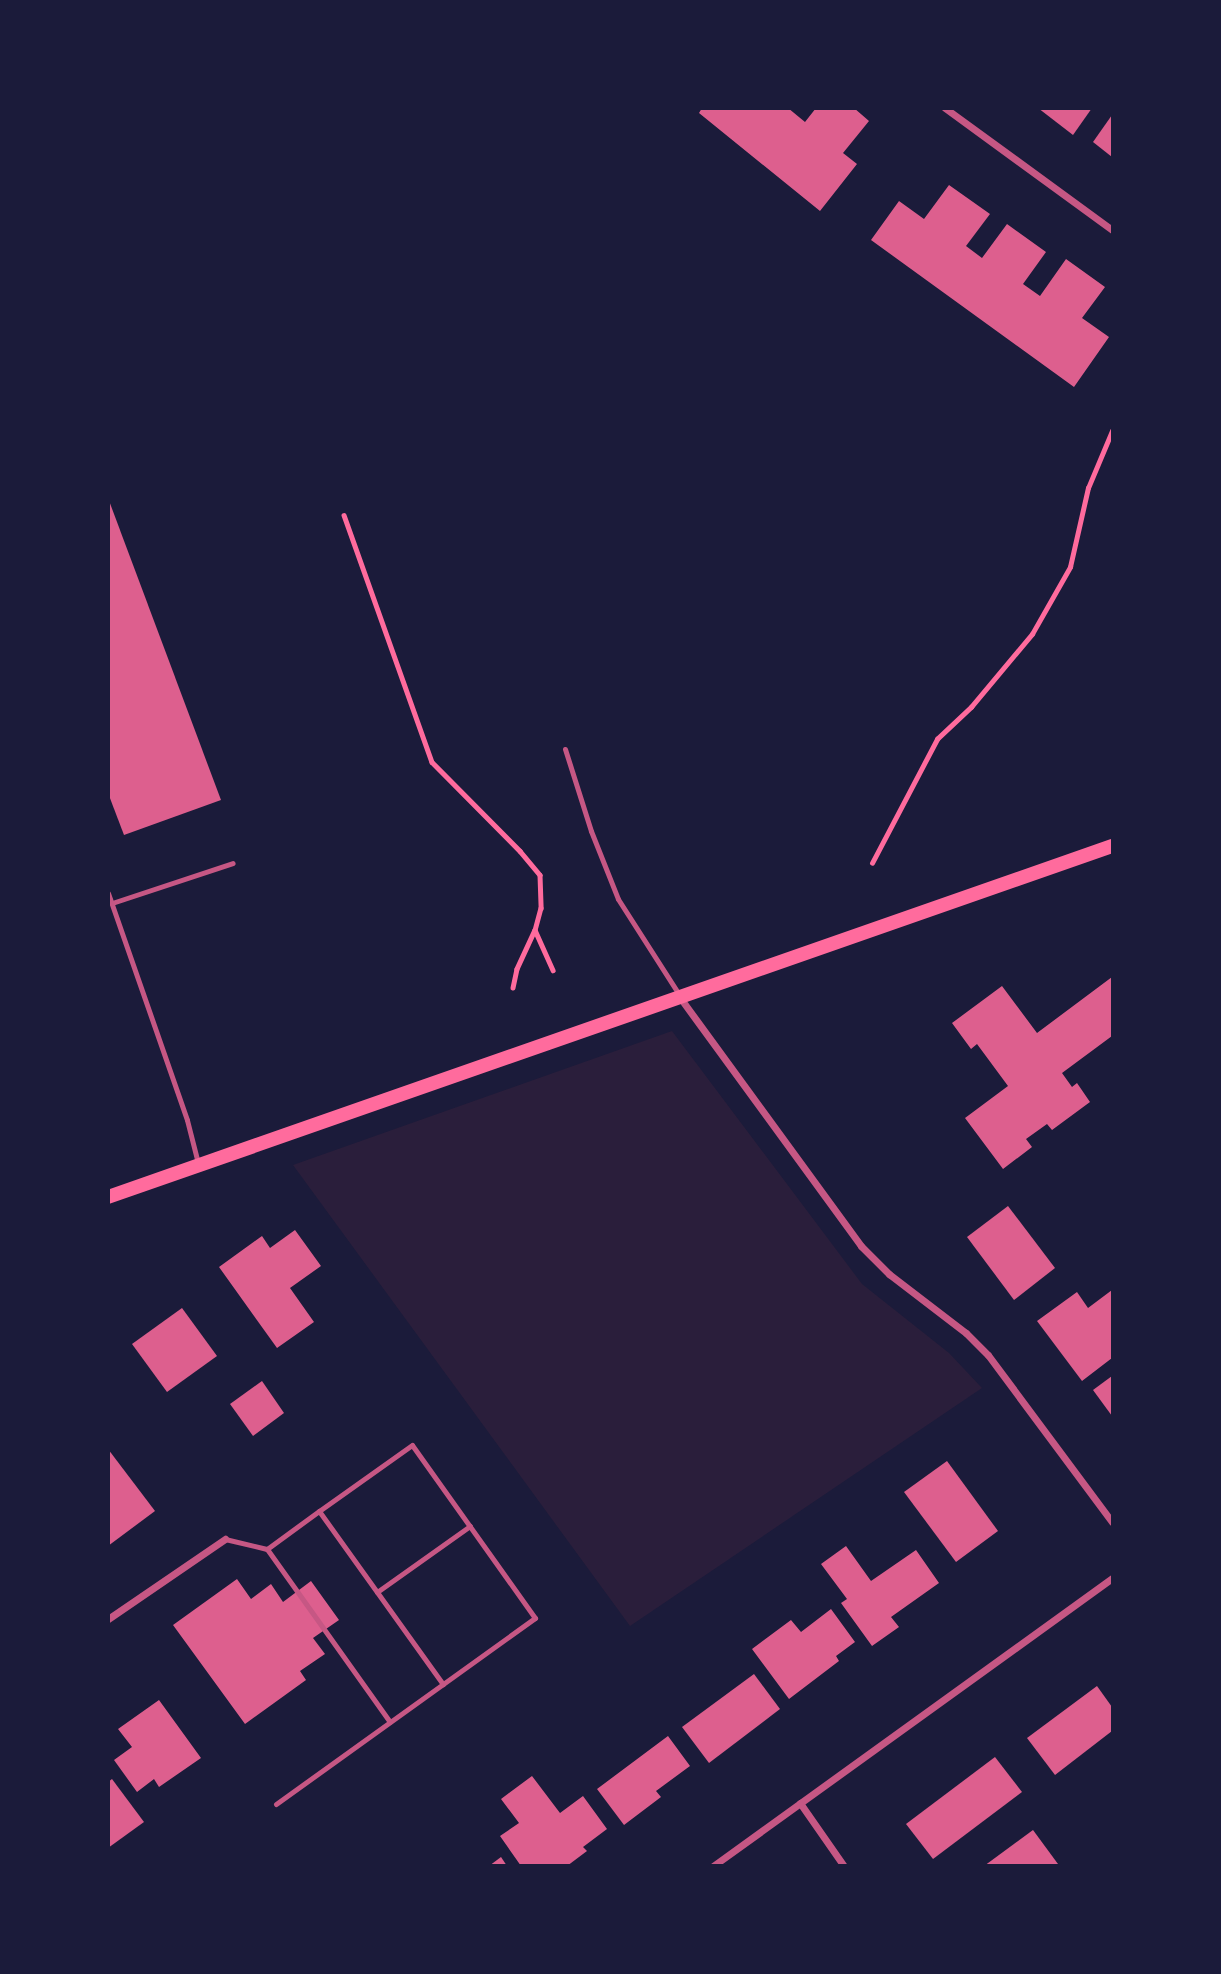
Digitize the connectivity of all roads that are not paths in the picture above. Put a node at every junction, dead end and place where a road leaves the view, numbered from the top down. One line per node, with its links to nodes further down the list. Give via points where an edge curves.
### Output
1 (945, 108): 2 (street)
2 (1112, 230)
3 (565, 749): 8 (lane, via 618,899)
4 (1112, 847): 8 (main road)
5 (233, 863): 7 (lane)
6 (108, 893): 7 (lane)
7 (112, 903): 9 (lane)
8 (681, 999): 9 (main road); 12 (street, via 861,1246 988,1355)
9 (199, 1166): 10 (main road)
10 (108, 1197)
11 (319, 1511): 13 (lane, via 412,1445); 15 (lane); 17 (lane)
12 (1112, 1522)
13 (470, 1526): 17 (lane); 19 (lane, via 535,1618)
14 (225, 1539): 15 (lane); 18 (street)
15 (267, 1549): 20 (lane)
16 (1112, 1578): 21 (street)
17 (377, 1592): 19 (lane)
18 (108, 1619)
19 (443, 1684): 20 (lane)
20 (390, 1722): 22 (lane)
21 (800, 1803): 23 (street); 24 (street)
22 (276, 1804)
23 (713, 1866)
24 (844, 1866)

